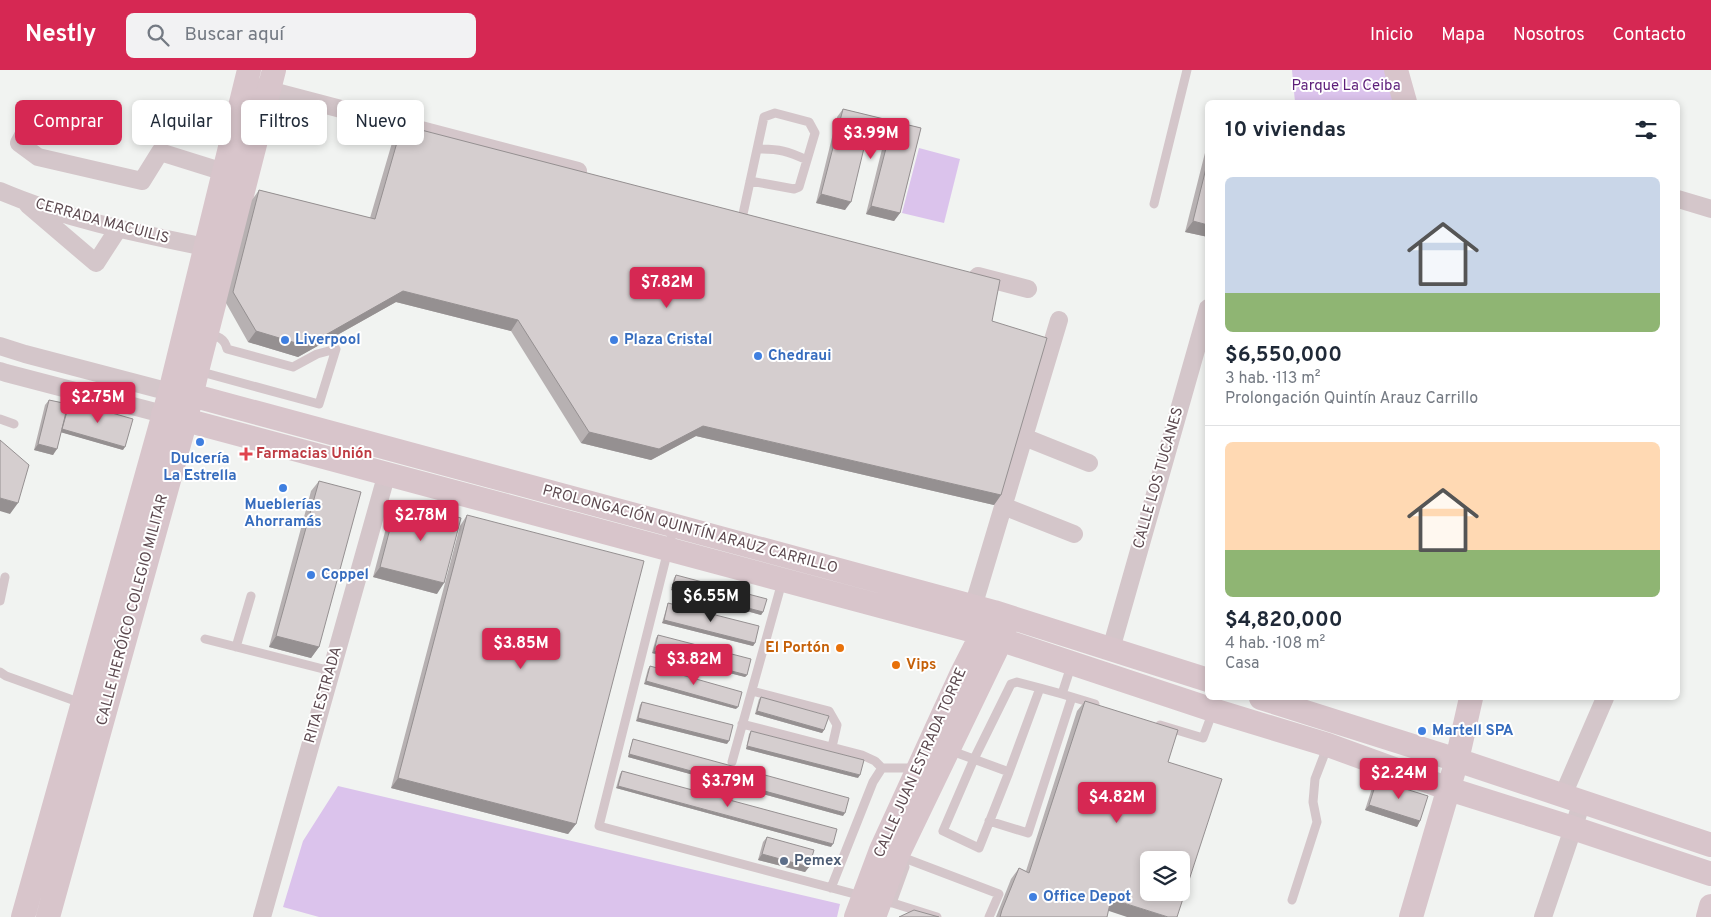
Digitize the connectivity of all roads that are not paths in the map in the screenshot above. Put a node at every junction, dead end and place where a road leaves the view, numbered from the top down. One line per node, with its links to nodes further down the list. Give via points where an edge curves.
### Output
1 (1187, 70): 15 (lane)
2 (1396, 70): 5 (street)
3 (247, 77): 4 (street); 9 (street, CALLE HERÓICO COLEGIO MILITAR)
4 (271, 80): 10 (street); 26 (street, CALLE HERÓICO COLEGIO MILITAR)
5 (1404, 100)
6 (22, 145): 9 (street, via 38,157 142,181 160,152)
7 (758, 149): 8 (lane, via 779,149); 8 (lane, via 764,117 775,113 809,122 815,133); 11 (lane)
8 (807, 160): 11 (lane, via 799,187 794,189)
9 (224, 172): 21 (street, CALLE HERÓICO COLEGIO MILITAR)
10 (591, 174)
11 (750, 181): 18 (lane)
12 (0, 191): 14 (street, CERRADA MACUILIS)
13 (1680, 200): 17 (street)
14 (23, 201): 20 (street, CERRADA MACUILIS); 20 (street, via 96,263)
15 (1154, 204)
16 (724, 209): 18 (street)
17 (1711, 209)
18 (743, 214): 19 (street)
19 (762, 219)
20 (118, 229): 21 (street, CERRADA MACUILIS)
21 (205, 247): 30 (street, CALLE HERÓICO COLEGIO MILITAR)
22 (962, 272): 23 (street)
23 (1028, 289)
24 (1205, 318): 53 (street, CALLE LOS TUCANES)
25 (1059, 320): 34 (street)
26 (206, 333): 29 (street, CALLE HERÓICO COLEGIO MILITAR); 29 (lane, via 220,338 227,349 292,367 317,354 336,349 319,404)
27 (0, 346): 30 (street)
28 (0, 371): 30 (street)
29 (196, 371): 30 (street, CALLE HERÓICO COLEGIO MILITAR)
30 (175, 400): 32 (street, PROLONGACIÓN QUINTÍN ARAUZ CARRILLO); 35 (street, PROLONGACIÓN QUINTÍN ARAUZ CARRILLO); 65 (street, CALLE HERÓICO COLEGIO MILITAR)
31 (0, 419): 33 (lane)
32 (186, 419): 37 (street, PROLONGACIÓN QUINTÍN ARAUZ CARRILLO); 91 (street, CALLE HERÓICO COLEGIO MILITAR)
33 (14, 424)
34 (1024, 437): 36 (street); 39 (street)
35 (440, 462): 38 (street); 40 (street, PROLONGACIÓN QUINTÍN ARAUZ CARRILLO)
36 (1089, 463)
37 (387, 473): 38 (street, PROLONGACIÓN QUINTÍN ARAUZ CARRILLO); 55 (street, RITA ESTRADA)
38 (434, 486): 42 (street, PROLONGACIÓN QUINTÍN ARAUZ CARRILLO)
39 (1003, 506): 41 (street); 49 (street)
40 (674, 526): 42 (lane); 43 (street, PROLONGACIÓN QUINTÍN ARAUZ CARRILLO)
41 (1074, 534)
42 (668, 549): 45 (street, PROLONGACIÓN QUINTÍN ARAUZ CARRILLO); 86 (lane, via 599,826)
43 (843, 571): 46 (street); 49 (street, PROLONGACIÓN QUINTÍN ARAUZ CARRILLO)
44 (5, 577): 48 (lane)
45 (783, 580): 46 (street, PROLONGACIÓN QUINTÍN ARAUZ CARRILLO); 59 (lane)
46 (837, 594): 50 (street, PROLONGACIÓN QUINTÍN ARAUZ CARRILLO)
47 (251, 596): 52 (lane)
48 (0, 601)
49 (992, 612): 50 (street, CALLE JUAN ESTRADA TORRE); 53 (street, PROLONGACIÓN QUINTÍN ARAUZ CARRILLO)
50 (991, 636): 54 (street, PROLONGACIÓN QUINTÍN ARAUZ CARRILLO); 71 (street, CALLE JUAN ESTRADA TORRE)
51 (205, 639): 52 (lane)
52 (236, 647): 55 (lane)
53 (1110, 649): 57 (street, PROLONGACIÓN QUINTÍN ARAUZ CARRILLO)
54 (1072, 663): 60 (lane); 66 (street, PROLONGACIÓN QUINTÍN ARAUZ CARRILLO)
55 (331, 671): 92 (street, RITA ESTRADA)
56 (0, 672): 65 (lane)
57 (1205, 679)
58 (1040, 688): 60 (lane); 73 (lane, via 1017,682 1011,684); 78 (lane)
59 (752, 691): 69 (lane); 72 (lane, via 828,711 837,725)
60 (1062, 694): 61 (lane)
61 (1072, 697): 67 (lane); 81 (lane, via 1028,833)
62 (1267, 700): 74 (street)
63 (1471, 700): 74 (street)
64 (1604, 700): 80 (street)
65 (82, 703): 90 (street, CALLE HERÓICO COLEGIO MILITAR)
66 (1215, 704): 68 (lane, via 1203,738); 70 (street, PROLONGACIÓN QUINTÍN ARAUZ CARRILLO)
67 (1100, 706)
68 (1147, 721)
69 (742, 724): 72 (lane); 75 (lane)
70 (1328, 745): 79 (street, PROLONGACIÓN QUINTÍN ARAUZ CARRILLO); 87 (lane, via 1315,779 1312,802 1317,822)
71 (938, 746): 73 (lane); 77 (street, CALLE JUAN ESTRADA TORRE); 84 (street, CALLE JUAN ESTRADA TORRE)
72 (832, 747): 76 (lane, via 862,755)
73 (974, 759): 78 (lane); 81 (lane, via 943,831 978,848)
74 (1457, 760): 79 (street); 80 (street)
75 (732, 762)
76 (882, 768): 77 (lane); 86 (lane)
77 (919, 768): 88 (street, CALLE JUAN ESTRADA TORRE, via 881,850)
78 (1009, 772): 81 (lane)
79 (1449, 789): 82 (street, PROLONGACIÓN QUINTÍN ARAUZ CARRILLO); 95 (street)
80 (1572, 799): 82 (street); 83 (street)
81 (989, 821)
82 (1573, 828): 85 (street, PROLONGACIÓN QUINTÍN ARAUZ CARRILLO); 96 (street)
83 (1711, 845)
84 (903, 858): 88 (street, CALLE JUAN ESTRADA TORRE); 94 (lane, via 999,894)
85 (1711, 874)
86 (831, 888): 88 (lane)
87 (1292, 900)
88 (873, 906): 93 (lane)
89 (1711, 906): 97 (street)
90 (23, 917)
91 (48, 917)
92 (262, 917)
93 (937, 917)
94 (989, 917)
95 (1411, 917)
96 (1543, 917)
97 (1708, 917)

